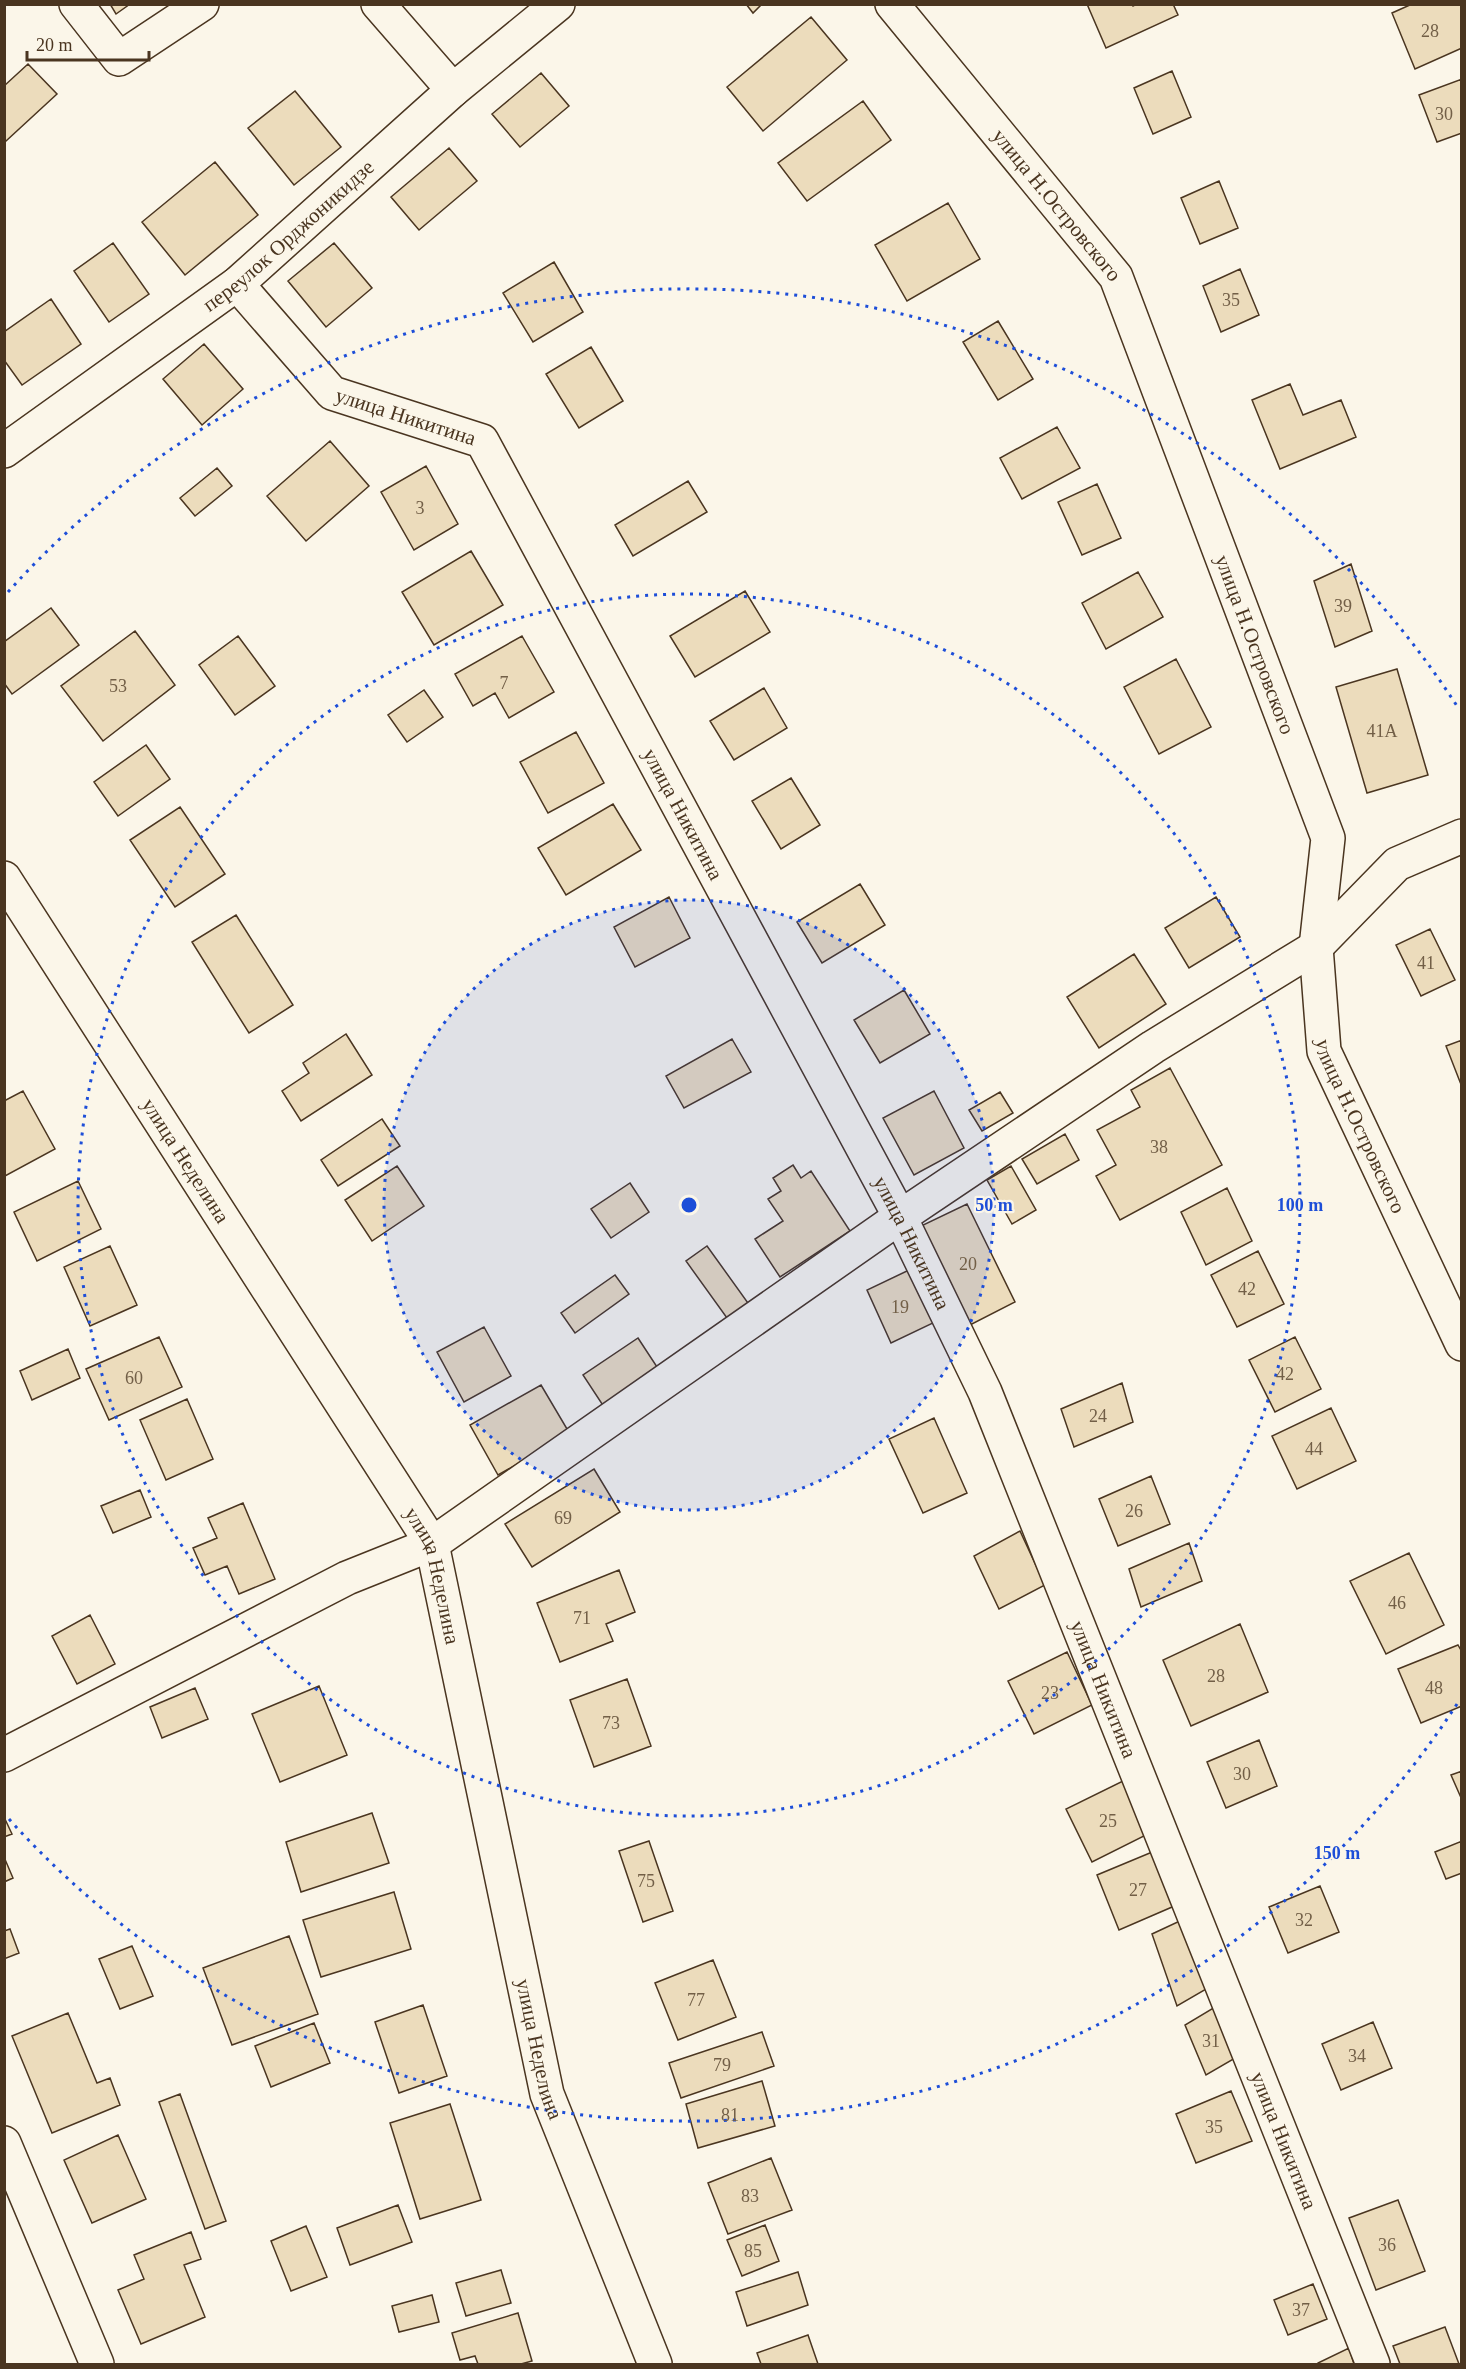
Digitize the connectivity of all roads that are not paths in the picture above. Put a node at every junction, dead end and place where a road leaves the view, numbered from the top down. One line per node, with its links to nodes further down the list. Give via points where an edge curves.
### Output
1 (76, 4): 2 (street, via 119,59)
2 (202, 4)
3 (378, 4): 6 (street)
4 (558, 4): 6 (street, переулок Орджоникидзе)
5 (892, 4): 11 (street, улица Н.Островского, via 1116,277 1328,838)
6 (453, 90): 7 (street, переулок Орджоникидзе)
7 (237, 284): 8 (street, переулок Орджоникидзе); 12 (street, улица Никитина, via 332,393 482,441)
8 (4, 451)
9 (1461, 836): 11 (street, via 1397,864)
10 (4, 878): 14 (street, улица Неделина)
11 (1316, 947): 12 (street, via 1154,1047); 13 (street, улица Н.Островского, via 1324,1051)
12 (900, 1218): 14 (street); 19 (street, улица Никитина, via 985,1392)
13 (1461, 1344)
14 (432, 1544): 15 (street, via 347,1578); 18 (street, улица Неделина, via 547,2094)
15 (4, 1755)
16 (4, 2143): 17 (street)
17 (97, 2364)
18 (656, 2364)
19 (1373, 2364)

